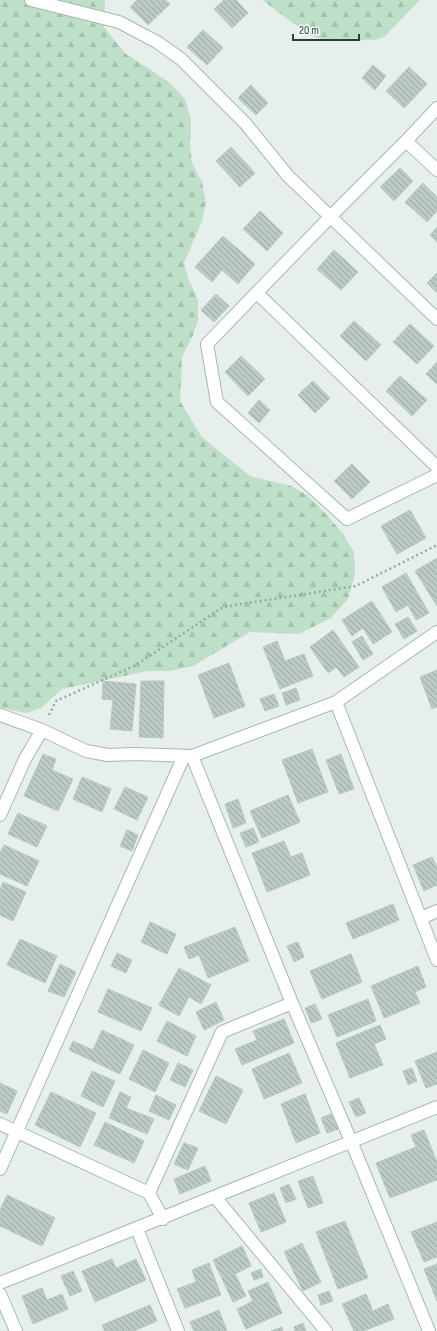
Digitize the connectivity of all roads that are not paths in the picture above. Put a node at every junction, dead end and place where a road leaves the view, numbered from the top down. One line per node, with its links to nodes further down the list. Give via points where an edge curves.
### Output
1 (31, 0): 5 (street, via 119,22 157,42 181,60 245,123 288,176)
2 (437, 108): 3 (street)
3 (406, 141): 4 (street); 5 (street)
4 (437, 170)
5 (331, 216): 6 (street); 7 (street)
6 (257, 293): 8 (street); 9 (street, via 207,344 218,402 347,519)
7 (437, 319)
8 (437, 468)
9 (437, 475)
10 (437, 632): 11 (street)
11 (336, 702): 14 (street); 17 (street)
12 (0, 715): 13 (street)
13 (42, 730): 14 (street, via 86,751); 15 (street, via 25,759)
14 (188, 756): 19 (street); 22 (street)
15 (0, 815)
16 (437, 911): 17 (street)
17 (421, 918): 18 (street)
18 (437, 960)
19 (292, 1003): 23 (street); 25 (street, via 222,1032)
20 (437, 1107): 23 (street)
21 (0, 1124): 22 (street)
22 (16, 1132): 24 (street); 25 (street)
23 (351, 1141): 26 (street); 34 (street)
24 (0, 1169)
25 (149, 1193): 27 (street)
26 (215, 1197): 27 (street); 33 (street)
27 (162, 1218): 28 (street)
28 (137, 1229): 29 (street); 32 (street)
29 (0, 1283)
30 (0, 1294): 31 (street)
31 (16, 1331)
32 (178, 1331)
33 (326, 1331)
34 (429, 1331)

